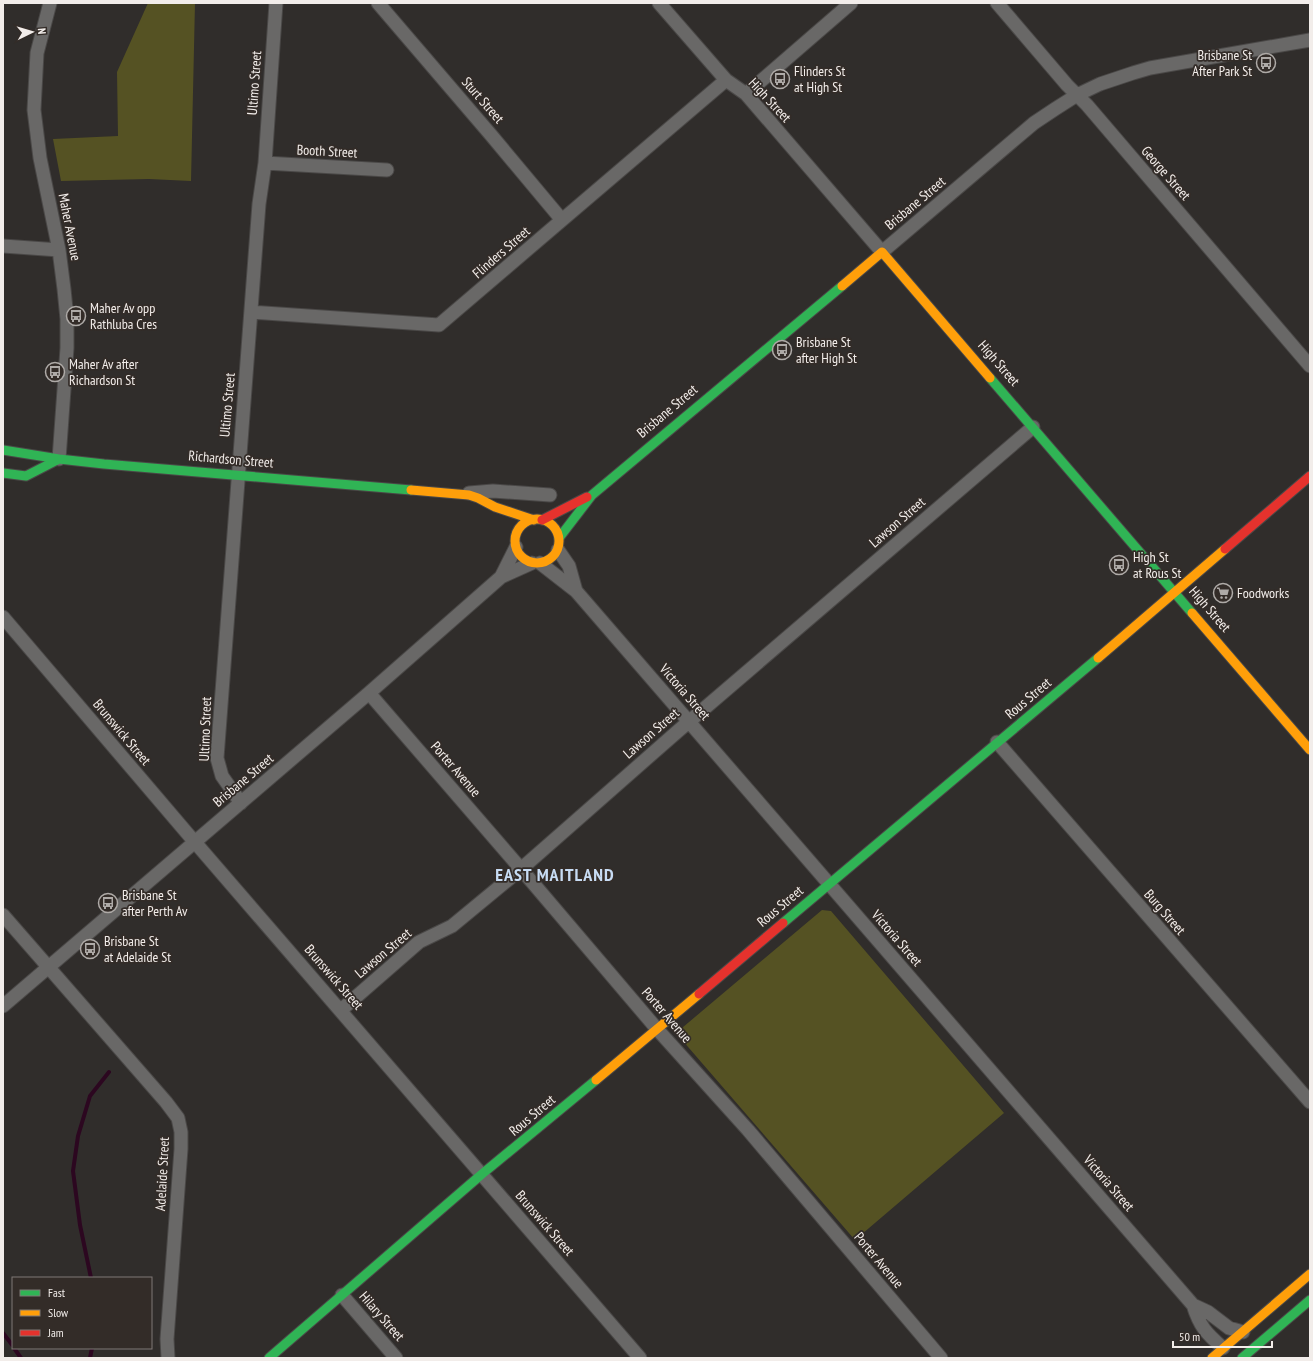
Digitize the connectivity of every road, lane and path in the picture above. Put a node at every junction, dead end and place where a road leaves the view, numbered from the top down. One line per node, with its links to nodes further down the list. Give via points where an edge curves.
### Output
1 (50, 3): 15 (street, Maher Avenue, via 37,53 34,110 40,158)
2 (276, 3): 11 (street, Ultimo Street)
3 (378, 3): 13 (street, Sturt Street)
4 (659, 3): 8 (street, High Street)
5 (851, 3): 9 (street)
6 (997, 3): 10 (street, George Street)
7 (1310, 40): 10 (street, Brisbane Street, via 1150,68 1111,80)
8 (726, 80): 9 (street, High Street); 13 (street, Flinders Street)
9 (746, 94): 16 (street, High Street)
10 (1077, 95): 16 (street, Brisbane Street, via 1034,123); 18 (street, George Street)
11 (265, 163): 12 (street, Booth Street); 17 (street, Ultimo Street, via 258,204)
12 (387, 170)
13 (562, 220): 17 (street, Flinders Street, via 439,325)
14 (3, 246): 15 (street)
15 (59, 250): 21 (street, Maher Avenue, via 67,348)
16 (882, 252): 19 (main road, High Street); 26 (main road, Brisbane Street)
17 (251, 312): 23 (street, Ultimo Street)
18 (1310, 366)
19 (1033, 427): 35 (main road, High Street); 38 (street, Lawson Street)
20 (3, 450): 21 (main road, Richardson Street)
21 (59, 459): 22 (main road, via 26,476); 23 (main road, Richardson Street)
22 (3, 473)
23 (238, 476): 25 (main road, Richardson Street); 41 (street, Ultimo Street, via 217,758 222,776)
24 (1310, 476): 35 (main road, Rous Street)
25 (457, 494): 27 (street, Richardson Street, via 493,491); 28 (main road, Richardson Street, via 478,498)
26 (592, 495): 29 (main road, Brisbane Street); 31 (main road, Brisbane Street, via 574,517)
27 (550, 496)
28 (495, 507): 29 (main road, Richardson Street); 30 (main road)
29 (538, 520): 30 (main road, via 522,526); 31 (main road, via 553,526 557,532)
30 (516, 543): 32 (main road, via 525,560); 33 (street, Brisbane Street)
31 (558, 544): 32 (main road, via 551,559); 34 (street, Victoria Street, via 569,566)
32 (536, 563): 33 (street, Brisbane Street); 34 (street, Victoria Street)
33 (501, 577): 37 (street, Brisbane Street)
34 (576, 591): 38 (street, Victoria Street)
35 (1174, 593): 39 (main road, Rous Street); 40 (main road, High Street)
36 (3, 617): 42 (street, Brunswick Street)
37 (369, 694): 41 (street, Brisbane Street); 43 (street, Porter Avenue)
38 (689, 721): 43 (street, Lawson Street); 44 (street, Victoria Street)
39 (997, 742): 44 (main road, Rous Street); 50 (street, Burg Street)
40 (1310, 750)
41 (241, 803): 42 (street, Brisbane Street)
42 (195, 842): 46 (street, Brisbane Street); 48 (street, Brunswick Street)
43 (521, 869): 48 (street, Lawson Street, via 452,926 419,942); 49 (street, Porter Avenue)
44 (828, 884): 49 (main road, Rous Street); 55 (street, Victoria Street)
45 (3, 914): 46 (street, Adelaide Street)
46 (49, 967): 47 (street, Brisbane Street); 58 (street, Adelaide Street, via 178,1118 181,1149 167,1339)
47 (3, 1006)
48 (341, 1010): 51 (street, Brunswick Street)
49 (657, 1029): 51 (main road, Rous Street); 62 (street, Porter Avenue, via 748,1130)
50 (1310, 1102)
51 (482, 1174): 53 (main road, Rous Street); 61 (street, Brunswick Street)
52 (1310, 1274): 56 (main road)
53 (342, 1295): 59 (main road, Rous Street); 60 (street, Hilary Street)
54 (1310, 1300): 56 (main road, via 1270,1334)
55 (1193, 1305): 56 (street, Victoria Street, via 1208,1312 1229,1328); 57 (street, Victoria Street, via 1198,1322)
56 (1245, 1348): 57 (main road); 57 (main road)
57 (1227, 1352): 63 (main road)
58 (168, 1358)
59 (269, 1358)
60 (396, 1358)
61 (640, 1358)
62 (941, 1358)
63 (1212, 1358)

